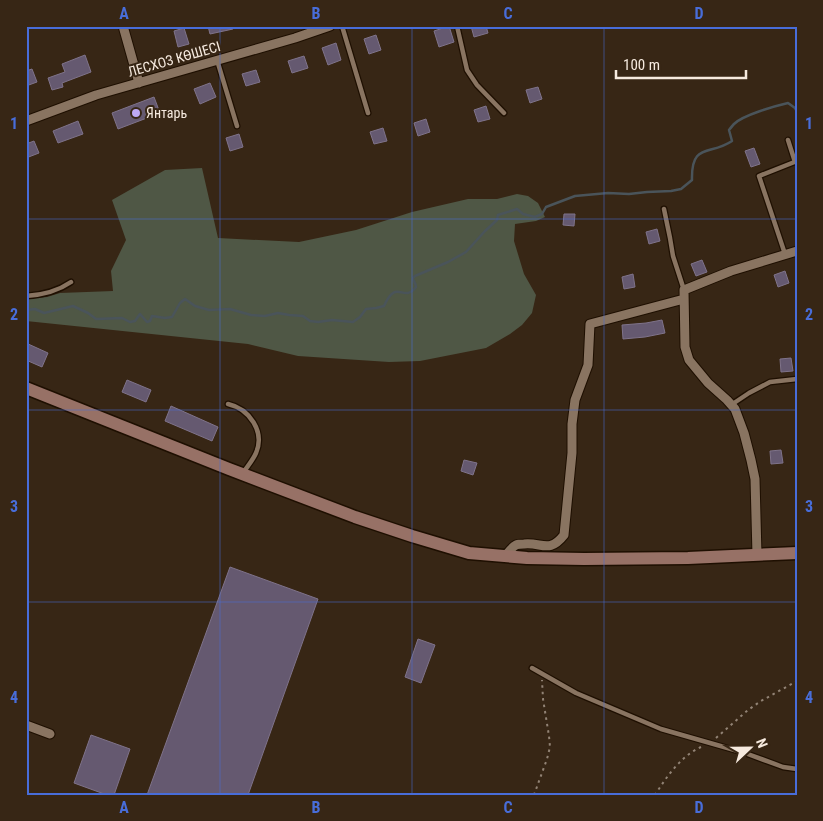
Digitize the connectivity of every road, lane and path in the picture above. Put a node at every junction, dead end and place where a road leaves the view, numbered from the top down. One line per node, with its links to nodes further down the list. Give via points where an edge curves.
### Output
1 (123, 26): 6 (street)
2 (330, 26): 5 (street, ЛЕСХОЗ КӨШЕСІ)
3 (342, 26): 7 (lane)
4 (457, 26): 8 (lane, via 467,70)
5 (217, 60): 6 (street, ЛЕСХОЗ КӨШЕСІ); 10 (lane)
6 (140, 83): 9 (street, ЛЕСХОЗ КӨШЕСІ, via 96,95)
7 (368, 113)
8 (504, 113)
9 (26, 121)
10 (237, 126)
11 (788, 140): 12 (lane)
12 (796, 162): 15 (lane, via 759,176)
13 (664, 209): 17 (lane, via 672,256)
14 (797, 250): 15 (street)
15 (785, 254): 17 (street)
16 (71, 282): 18 (lane, via 58,290)
17 (684, 290): 19 (street)
18 (26, 296)
19 (684, 299): 23 (street, via 685,347 689,360); 27 (street, via 590,324 588,365 575,400 572,424 564,535 551,546 517,544)
20 (797, 379): 23 (lane, via 770,382)
21 (26, 388): 24 (street)
22 (228, 404): 24 (lane, via 244,411 253,420 259,442 256,454)
23 (731, 405): 26 (street, via 744,433 755,480)
24 (242, 474): 27 (street, via 412,536 469,552)
25 (797, 553): 26 (street)
26 (756, 555): 27 (street, via 584,559)
27 (505, 556)
28 (532, 668): 29 (lane)
29 (542, 674): 33 (lane, via 576,693 661,729); 35 (path, via 550,747)
30 (797, 681): 33 (path, via 754,705)
31 (26, 725): 32 (street)
32 (50, 734)
33 (708, 743): 34 (lane); 36 (path, via 693,750 667,775)
34 (797, 769)
35 (534, 795)
36 (655, 795)

